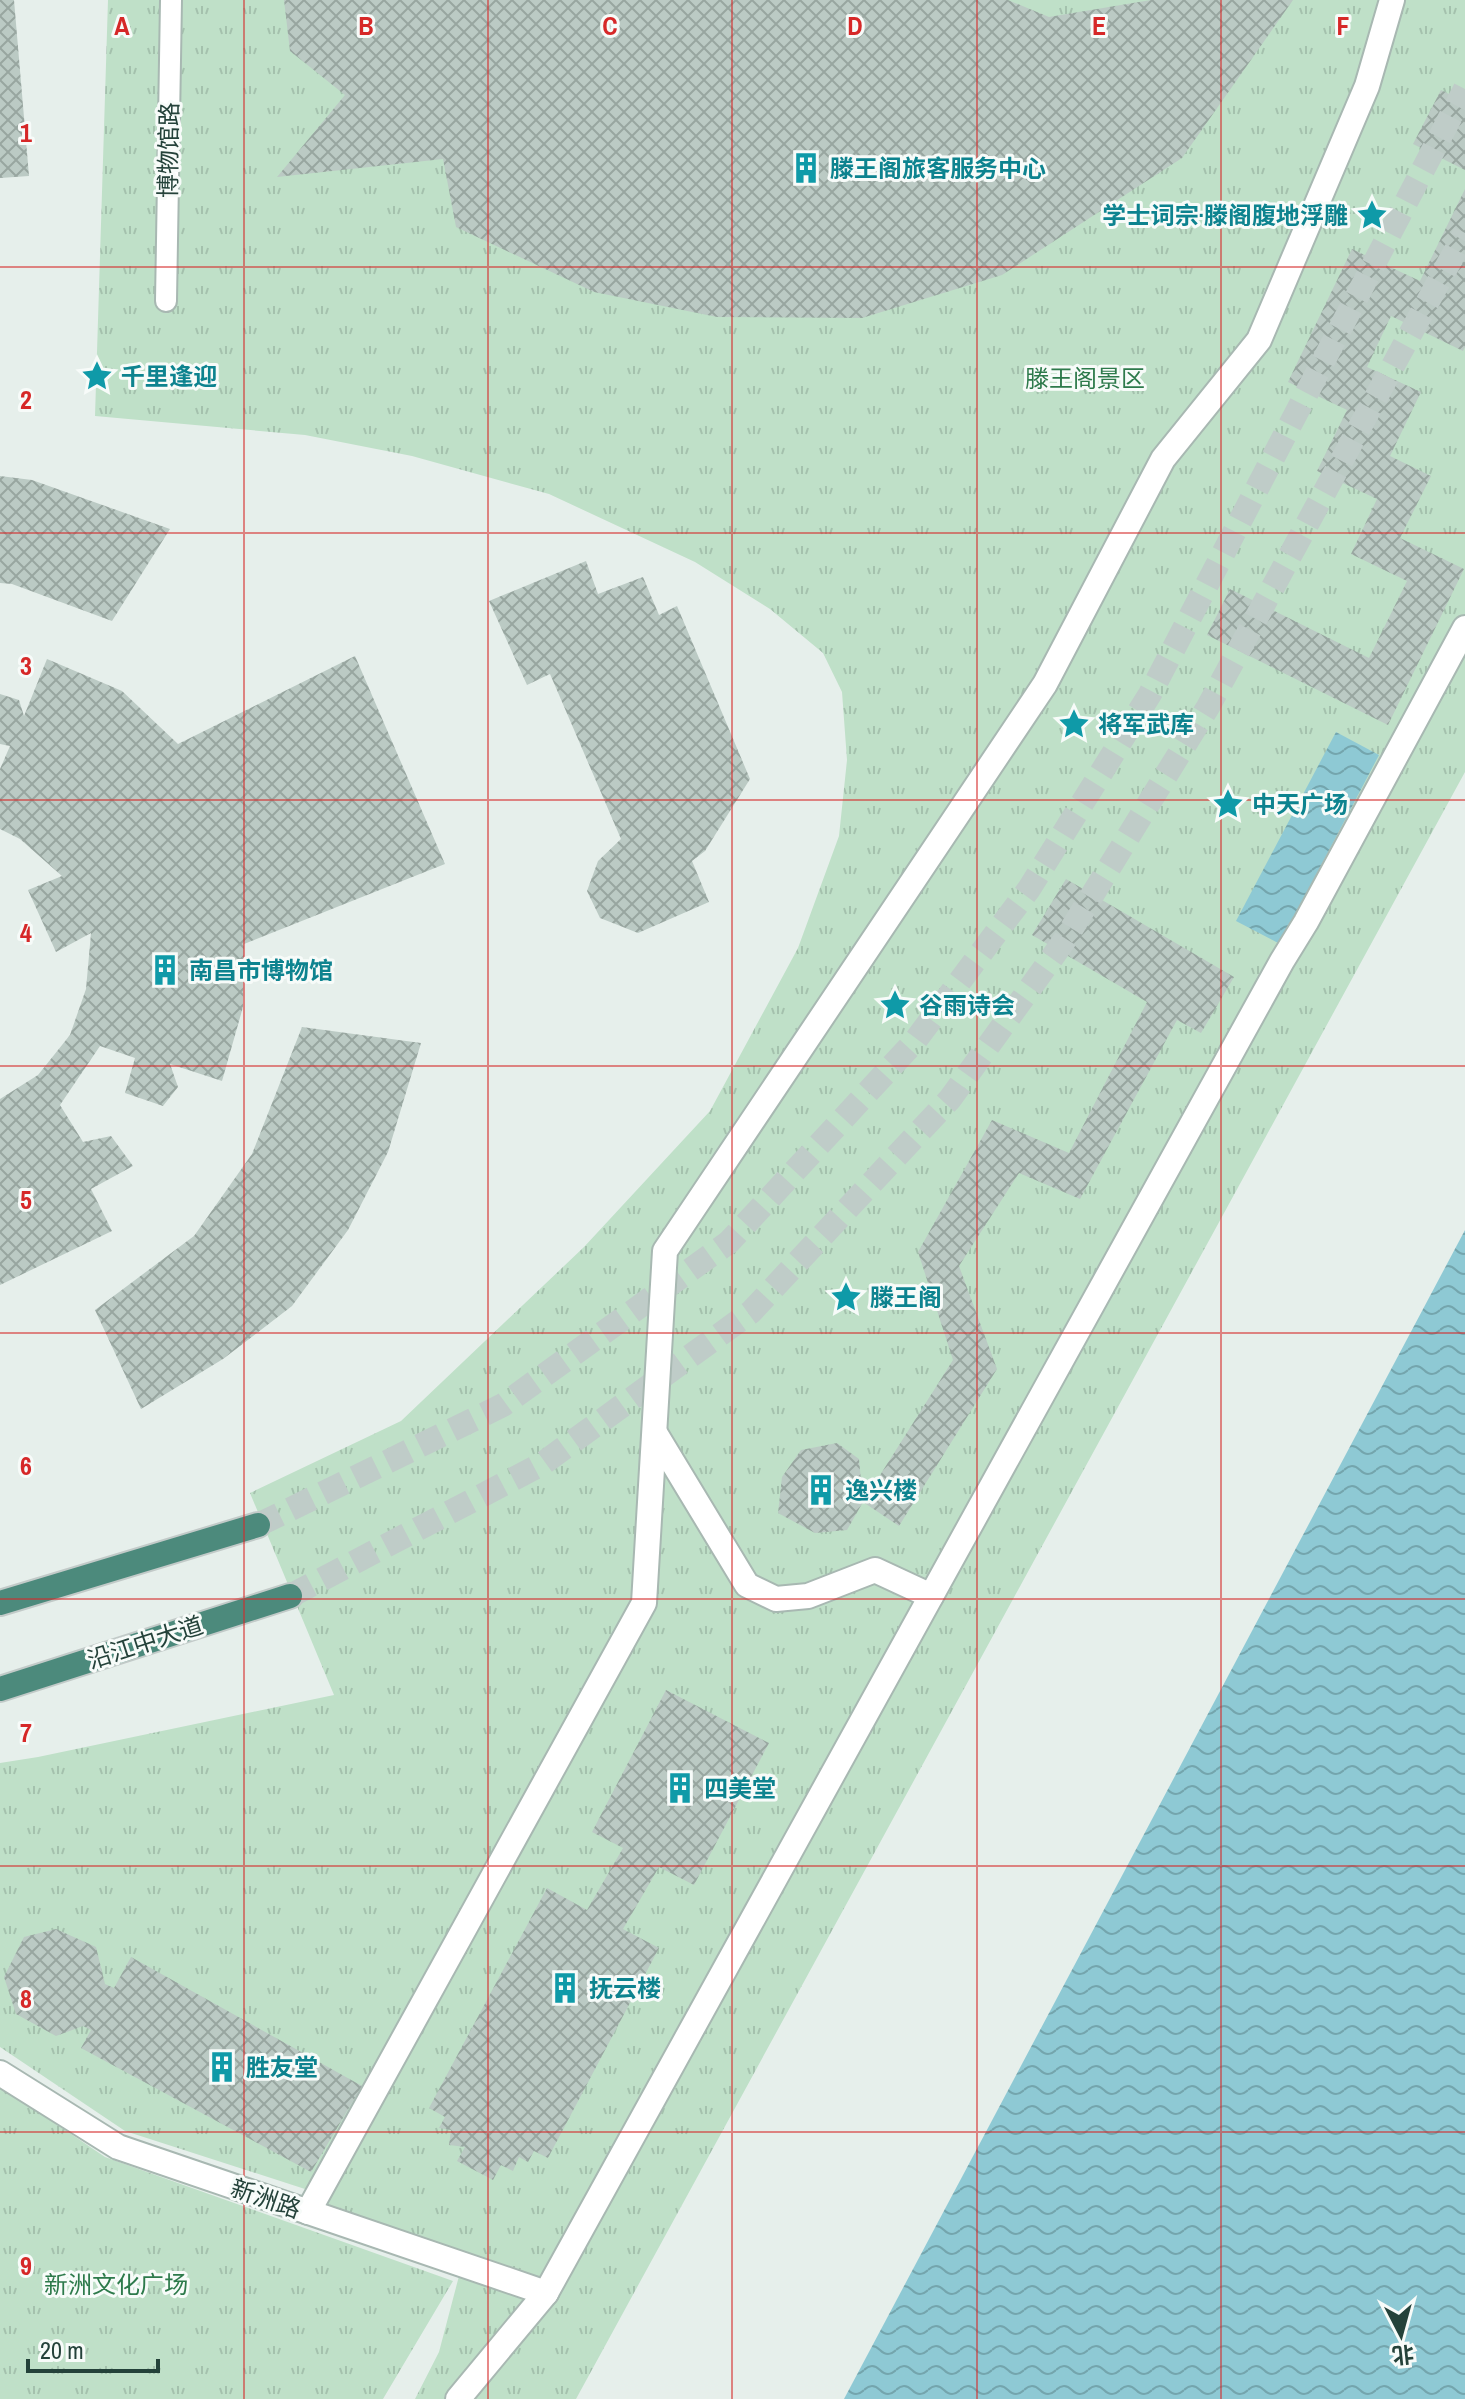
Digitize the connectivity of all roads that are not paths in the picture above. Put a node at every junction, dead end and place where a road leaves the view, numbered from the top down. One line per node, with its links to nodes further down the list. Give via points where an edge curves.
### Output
1 (171, 0): 3 (lane, 博物馆路)
2 (1392, 0): 5 (street, via 1367,86 1259,340 1163,459 1045,684 665,1251)
3 (166, 301)
4 (1465, 628): 8 (street)
5 (655, 1433): 8 (street, via 747,1585 776,1599 808,1596 875,1570); 12 (street, via 644,1603)
6 (258, 1525): 9 (highway)
7 (290, 1596): 10 (highway, 沿江中大道)
8 (931, 1596): 13 (street)
9 (0, 1603)
10 (0, 1689)
11 (0, 2073): 12 (street, 新洲路, via 118,2147)
12 (308, 2212): 13 (street, 新洲路)
13 (546, 2293): 14 (street)
14 (458, 2399)

